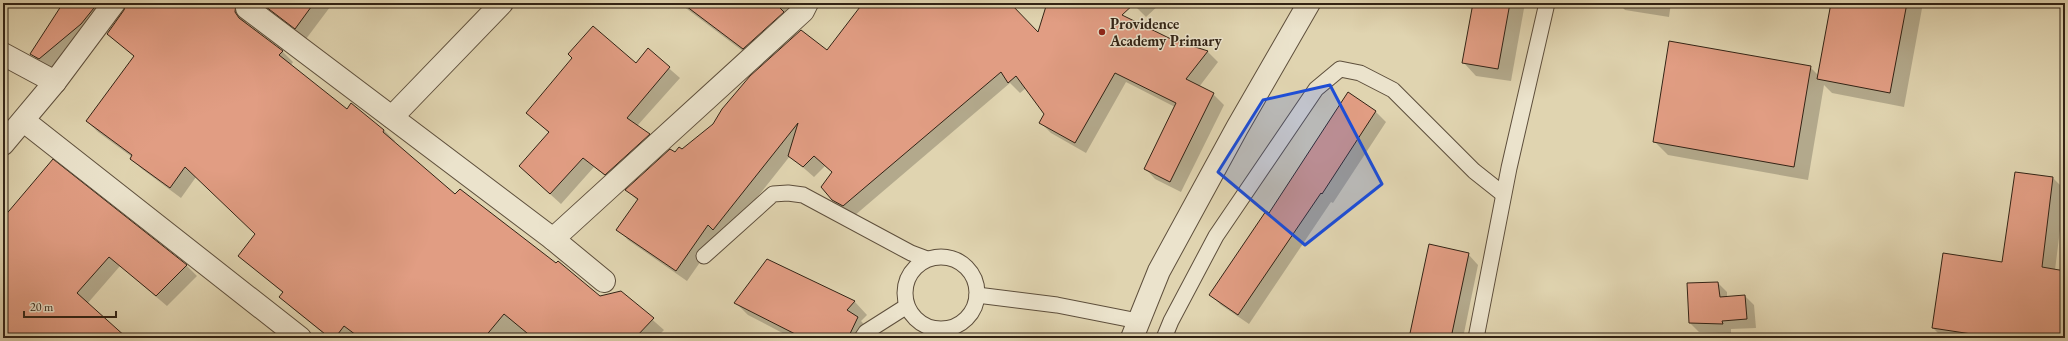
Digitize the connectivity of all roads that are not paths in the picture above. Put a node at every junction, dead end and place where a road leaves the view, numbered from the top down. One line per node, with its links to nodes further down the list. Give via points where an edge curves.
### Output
1 (114, 3): 8 (street)
2 (502, 3): 9 (street)
3 (807, 3): 13 (street, via 803,11)
4 (1309, 3): 19 (street, via 1163,264)
5 (1547, 3): 12 (lane)
6 (247, 8): 9 (street)
7 (3, 54): 8 (street)
8 (56, 82): 10 (street)
9 (392, 117): 13 (street)
10 (24, 121): 11 (street); 20 (street)
11 (3, 144)
12 (1503, 194): 22 (lane, via 1474,171 1393,90 1360,73 1340,69 1316,89 1216,236); 23 (lane)
13 (553, 239): 16 (street)
14 (704, 256): 15 (lane, via 773,194 788,193 803,195 911,253)
15 (928, 259): 17 (lane, via 942,257 956,260 968,268 975,280); 18 (lane, via 915,267 908,278 904,292)
16 (604, 281)
17 (977, 295): 18 (lane, via 974,308 966,320 954,327 940,330 926,327 915,318); 19 (lane, via 1057,305)
18 (907, 306): 21 (lane, via 866,332)
19 (1135, 330)
20 (300, 338)
21 (862, 338)
22 (1164, 338)
23 (1476, 338)

